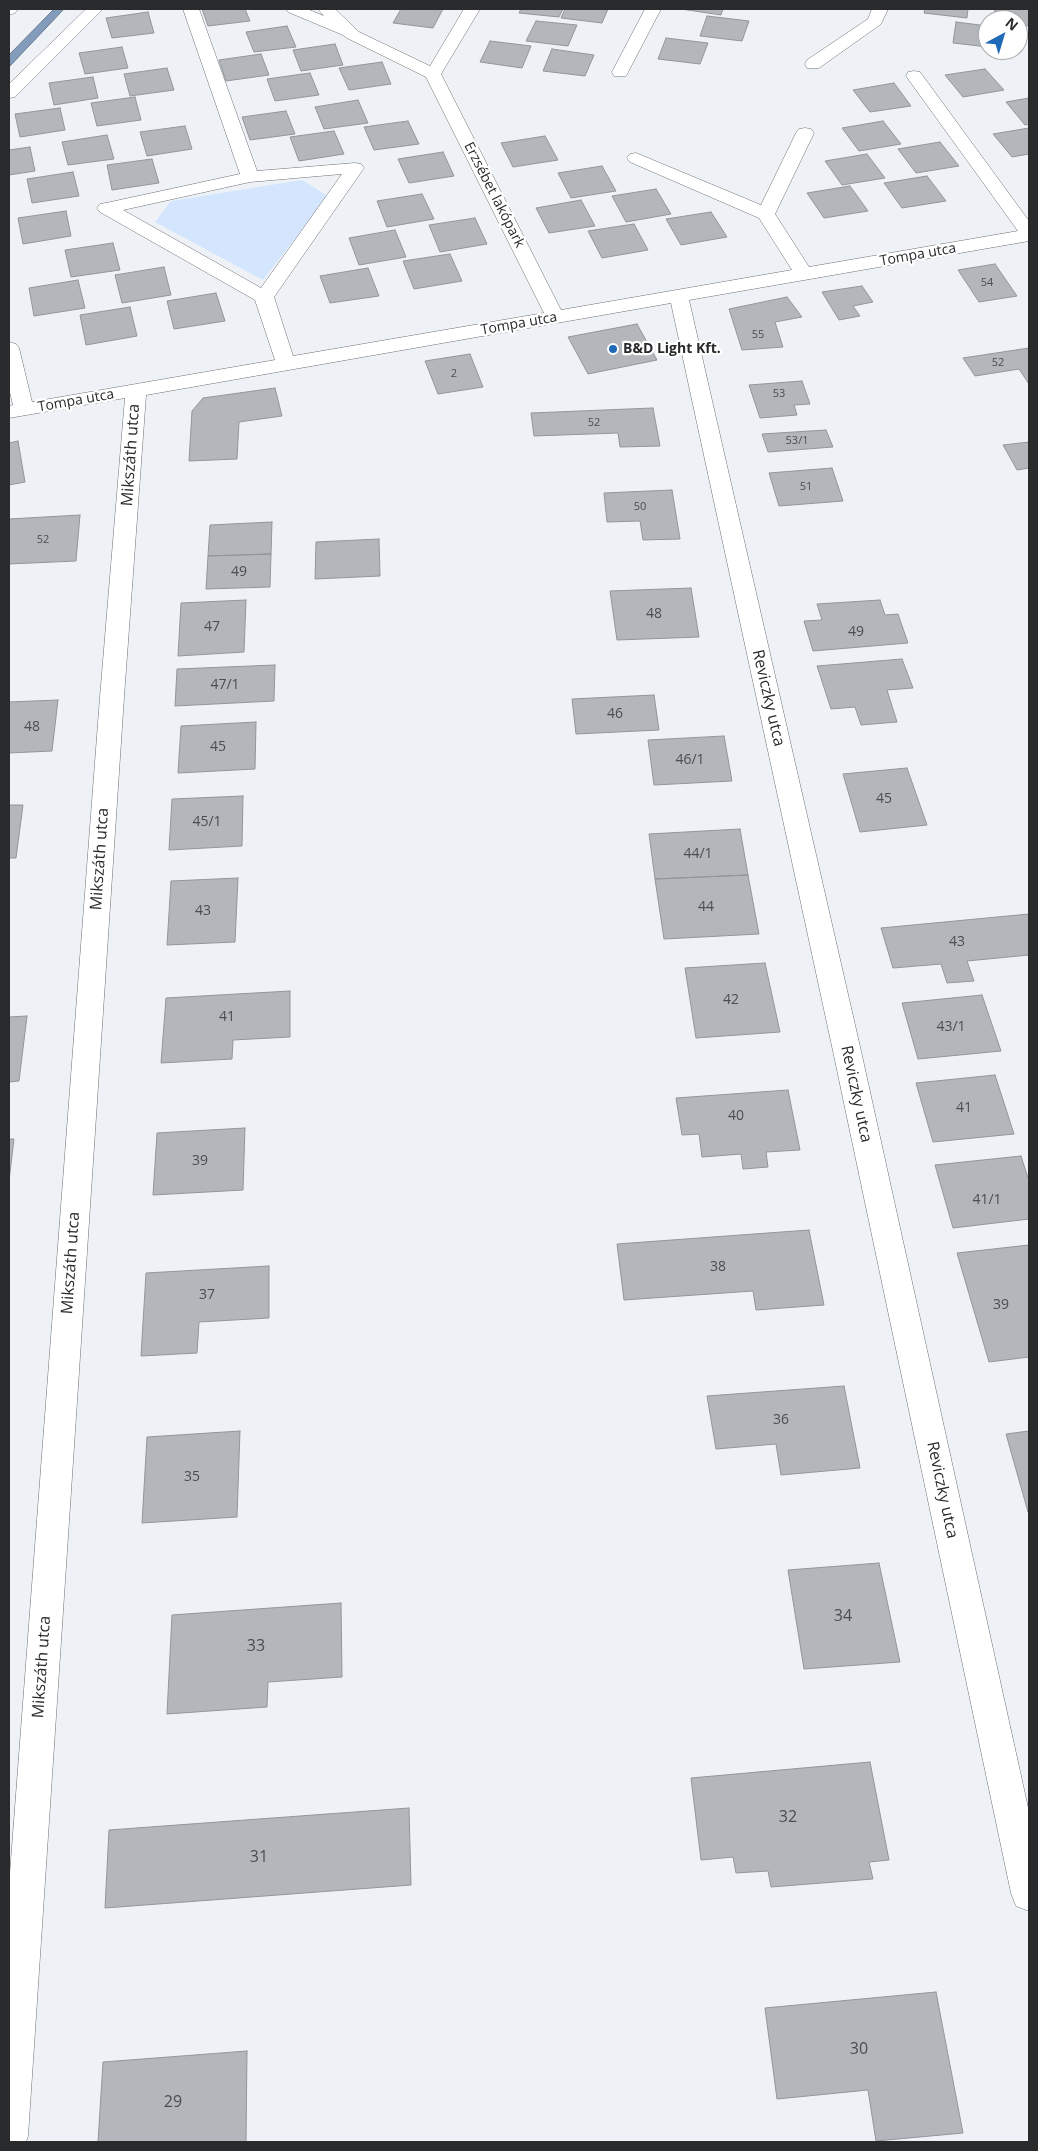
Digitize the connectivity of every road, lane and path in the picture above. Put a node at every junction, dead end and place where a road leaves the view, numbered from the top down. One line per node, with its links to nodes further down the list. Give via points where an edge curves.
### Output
1 (95, 9): 13 (street)
2 (191, 9): 16 (street)
3 (294, 9): 8 (street)
4 (326, 9): 8 (street)
5 (472, 9): 11 (street)
6 (653, 9): 10 (street)
7 (880, 9): 9 (street, via 875,21)
8 (353, 35): 11 (street)
9 (813, 64)
10 (620, 72)
11 (433, 74): 22 (street, Erzsébet lakópark)
12 (914, 76): 18 (street)
13 (9, 93)
14 (805, 134): 17 (street)
15 (636, 158): 17 (street)
16 (250, 177): 21 (street, via 355,168); 21 (street, via 106,208)
17 (766, 214): 19 (street)
18 (1029, 234): 19 (street, Tompa utca)
19 (804, 274): 20 (street, Tompa utca)
20 (679, 296): 22 (street, Tompa utca); 27 (street, Reviczky utca)
21 (264, 297): 24 (street)
22 (555, 317): 24 (street, Tompa utca)
23 (9, 348): 26 (street)
24 (286, 364): 25 (street, Tompa utca)
25 (136, 390): 26 (street, Tompa utca); 28 (street, Mikszáth utca)
26 (16, 411)
27 (1029, 1892)
28 (9, 2136)

